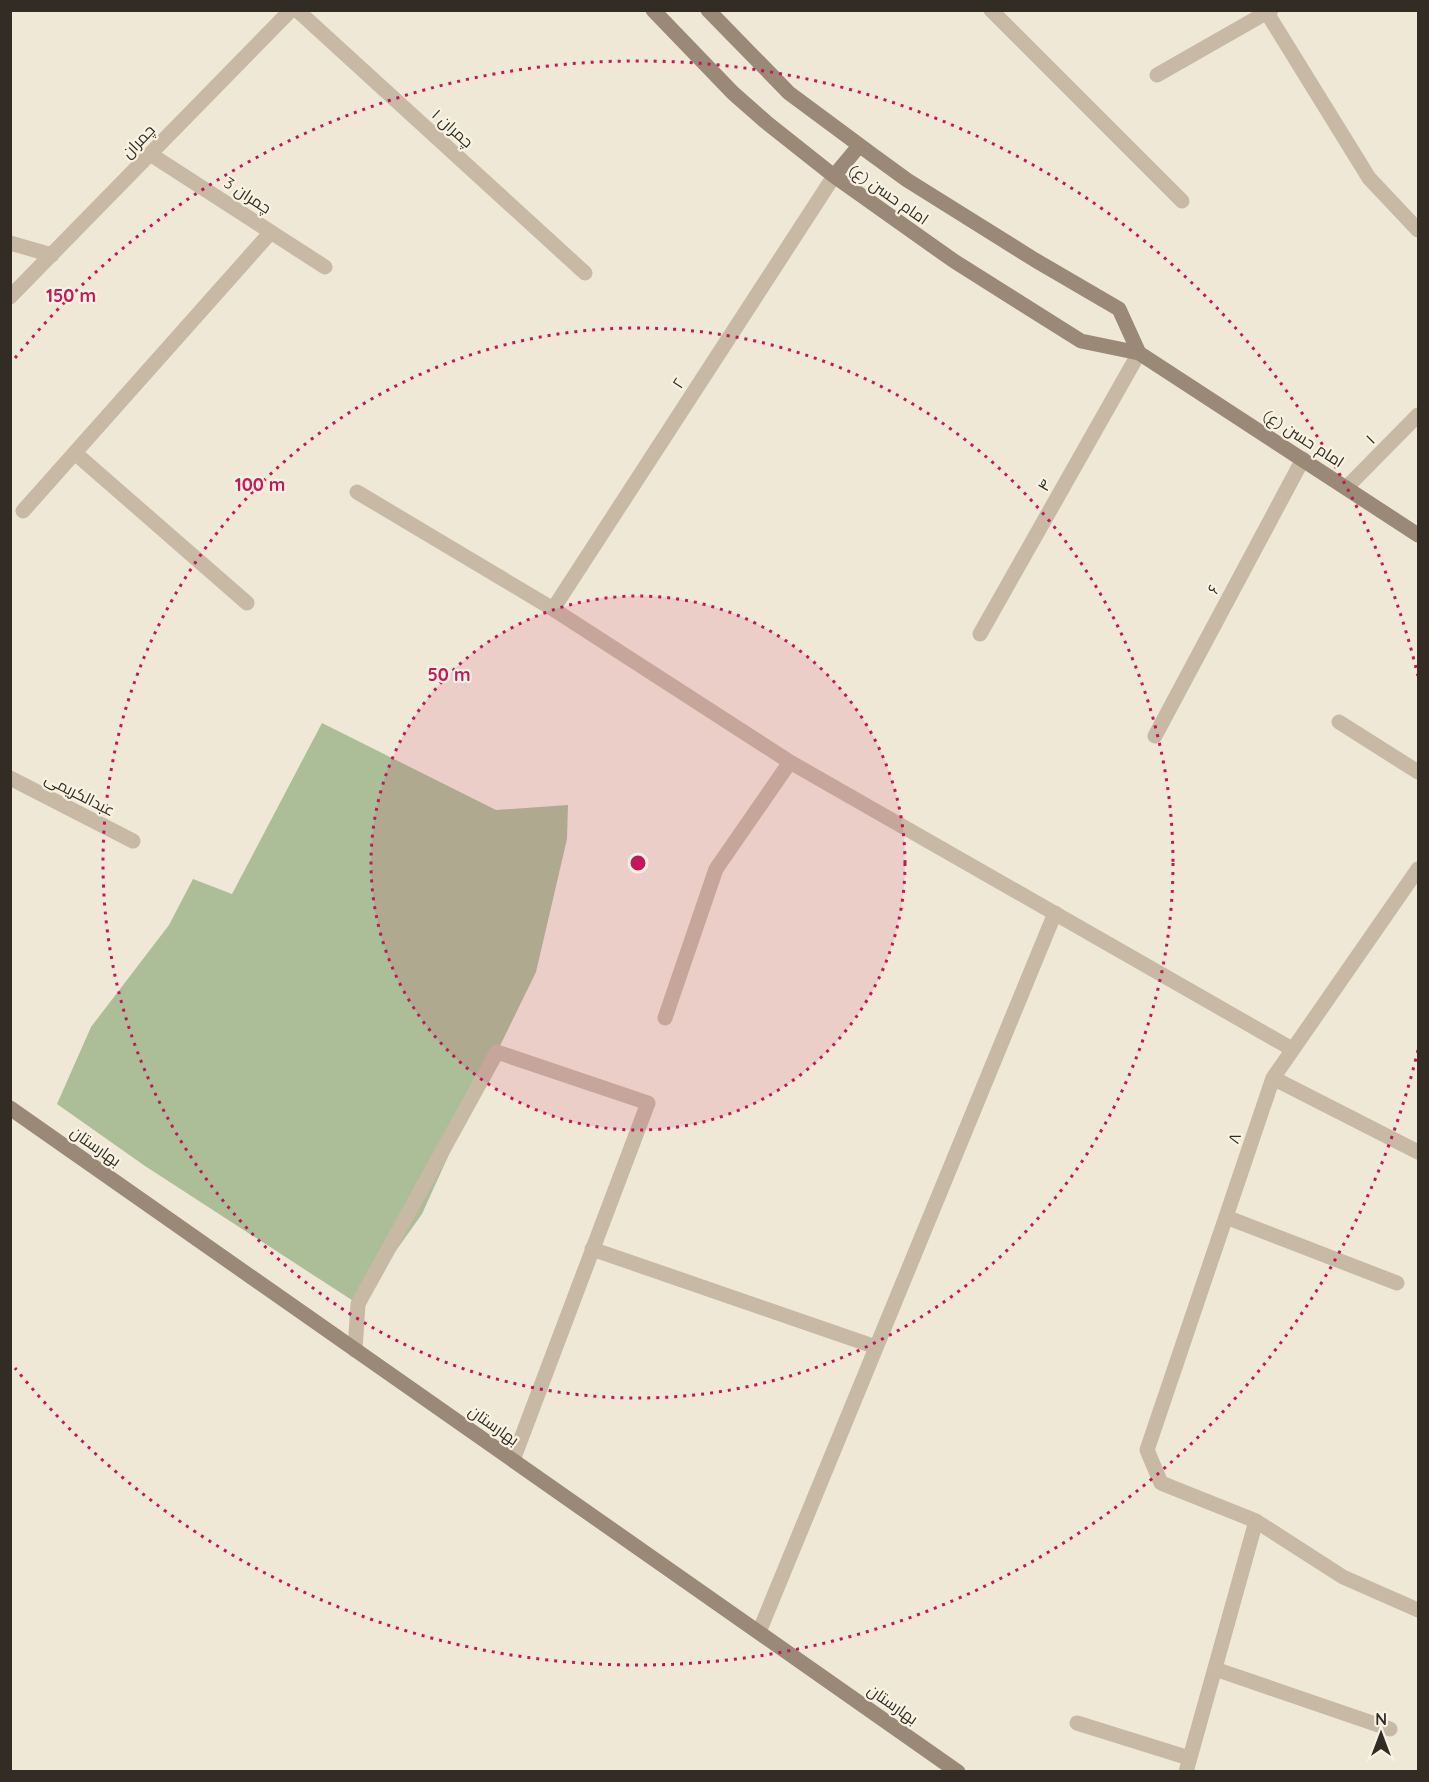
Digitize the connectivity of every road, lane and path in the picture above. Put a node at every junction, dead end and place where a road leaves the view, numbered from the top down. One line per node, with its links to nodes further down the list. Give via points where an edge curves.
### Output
1 (291, 10): 9 (street, چمران)
2 (297, 10): 17 (street, چمران ۱)
3 (653, 10): 10 (street, امام حسن (ع), via 733,93)
4 (708, 10): 8 (street, امام حسن (ع), via 789,93)
5 (991, 10): 11 (street)
6 (1269, 12): 7 (street); 12 (street, via 1369,178)
7 (1157, 75)
8 (859, 146): 10 (street); 19 (street, امام حسن (ع), via 1035,260 1119,309)
9 (150, 154): 13 (street, چمران 3); 15 (street, چمران)
10 (834, 177): 19 (street, امام حسن (ع), via 954,261 1081,341); 28 (street, ۲)
11 (1182, 201)
12 (1419, 230)
13 (271, 232): 16 (street, چمران 3); 21 (street)
14 (10, 243): 15 (street)
15 (52, 255): 18 (street, چمران)
16 (325, 267)
17 (585, 273)
18 (10, 297)
19 (1139, 353): 22 (street, امام حسن (ع)); 29 (street, ۴)
20 (1419, 415): 23 (street, ۱)
21 (75, 453): 25 (street); 27 (street)
22 (1303, 459): 23 (street, امام حسن (ع)); 31 (street, ۶)
23 (1347, 488): 26 (street, امام حسن (ع))
24 (357, 492): 28 (street)
25 (24, 511)
26 (1419, 535)
27 (247, 603)
28 (553, 609): 32 (street)
29 (980, 634)
30 (1339, 722): 33 (street)
31 (1155, 736)
32 (790, 762): 37 (street); 38 (street, via 716,868)
33 (1419, 772)
34 (10, 778): 35 (street, عبدالکریمی)
35 (133, 841)
36 (1417, 875): 39 (street, ۸)
37 (1055, 913): 39 (street); 46 (street)
38 (666, 1018)
39 (1292, 1049): 40 (street, ۸)
40 (1273, 1078): 42 (street); 43 (street, ۸)
41 (10, 1108): 47 (street, بهارستان)
42 (1419, 1152)
43 (1226, 1218): 45 (street); 49 (street, ۸, via 1147,1450 1161,1483)
44 (592, 1250): 46 (street); 47 (street, via 648,1103 497,1052 358,1304); 48 (street)
45 (1397, 1283)
46 (876, 1347): 51 (street)
47 (355, 1350): 48 (street, بهارستان)
48 (513, 1460): 51 (street, بهارستان)
49 (1256, 1521): 50 (street, via 1343,1577); 52 (street)
50 (1419, 1610)
51 (759, 1632): 56 (street, بهارستان)
52 (1215, 1669): 54 (street); 55 (street)
53 (1077, 1723): 55 (street)
54 (1390, 1729)
55 (1188, 1765)
56 (958, 1772)

